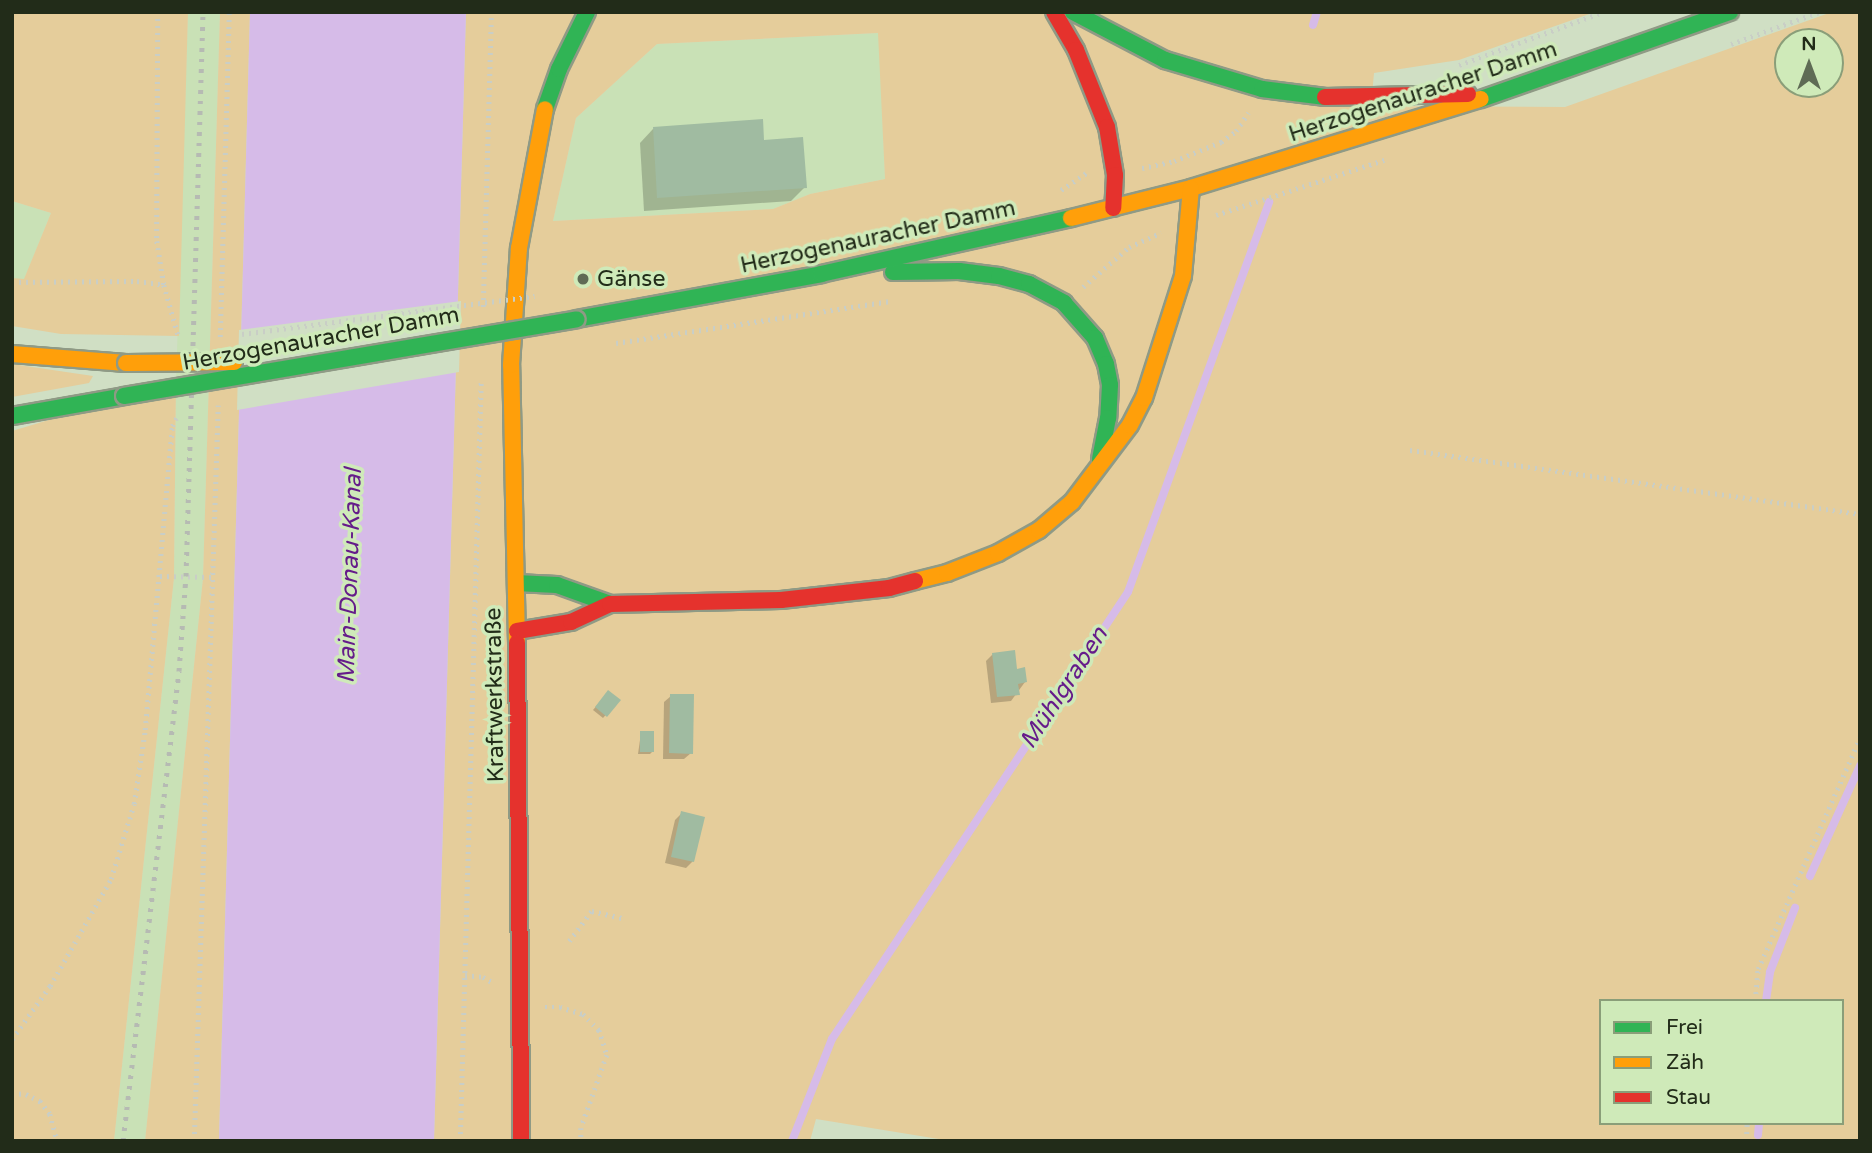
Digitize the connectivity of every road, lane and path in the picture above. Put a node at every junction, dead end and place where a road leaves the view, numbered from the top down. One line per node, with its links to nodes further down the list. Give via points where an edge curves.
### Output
1 (158, 12): 13 (path, via 157,241)
2 (229, 12): 21 (path)
3 (491, 12): 15 (path)
4 (587, 12): 34 (main road, Kraftwerkstraße, via 559,69 540,124 519,248 511,365)
5 (1054, 12): 10 (main road, via 1076,50 1107,127 1115,175)
6 (1073, 12): 8 (main road, via 1165,60 1262,89 1329,97)
7 (1730, 12): 8 (main road, Herzogenauracher Damm)
8 (1500, 93): 9 (main road, Herzogenauracher Damm)
9 (1191, 188): 10 (main road, Herzogenauracher Damm); 30 (main road, via 1183,276 1160,354 1130,425)
10 (1113, 208): 11 (main road, Herzogenauracher Damm)
11 (821, 274): 24 (main road, Herzogenauracher Damm, bridge); 30 (main road, via 959,271 1028,284 1064,303 1095,338 1110,385 1104,446)
12 (12, 282): 13 (path)
13 (164, 285): 22 (path)
14 (537, 295): 16 (path, bridge)
15 (483, 316)
16 (235, 335)
17 (223, 337): 18 (path)
18 (211, 338)
19 (187, 340): 20 (path)
20 (175, 341)
21 (220, 343)
22 (182, 348)
23 (12, 354): 24 (main road, bridge, via 126,363)
24 (329, 361): 28 (main road, Herzogenauracher Damm, bridge)
25 (481, 372): 46 (path)
26 (219, 398): 33 (path)
27 (180, 412): 32 (path, via 172,426)
28 (12, 416)
29 (1410, 450): 31 (path)
30 (1096, 473): 35 (main road, via 1072,502 1039,530 947,573 835,597)
31 (1860, 514)
32 (160, 576): 33 (path); 42 (path, via 145,730 125,840 98,903 50,986)
33 (214, 577): 45 (path)
34 (516, 583): 35 (main road, via 557,585); 36 (main road, Kraftwerkstraße)
35 (610, 604): 36 (main road, via 571,622)
36 (517, 631): 47 (main road, Kraftwerkstraße)
37 (1860, 738): 40 (path, via 1758,969)
38 (624, 918): 39 (path, via 592,911)
39 (569, 941)
40 (1755, 999)
41 (560, 1007): 48 (path, via 583,1014 598,1030 607,1055 581,1128)
42 (12, 1039)
43 (12, 1093): 44 (path, via 40,1101 50,1114)
44 (57, 1141)
45 (194, 1141)
46 (460, 1141)
47 (521, 1141)
48 (581, 1141)

